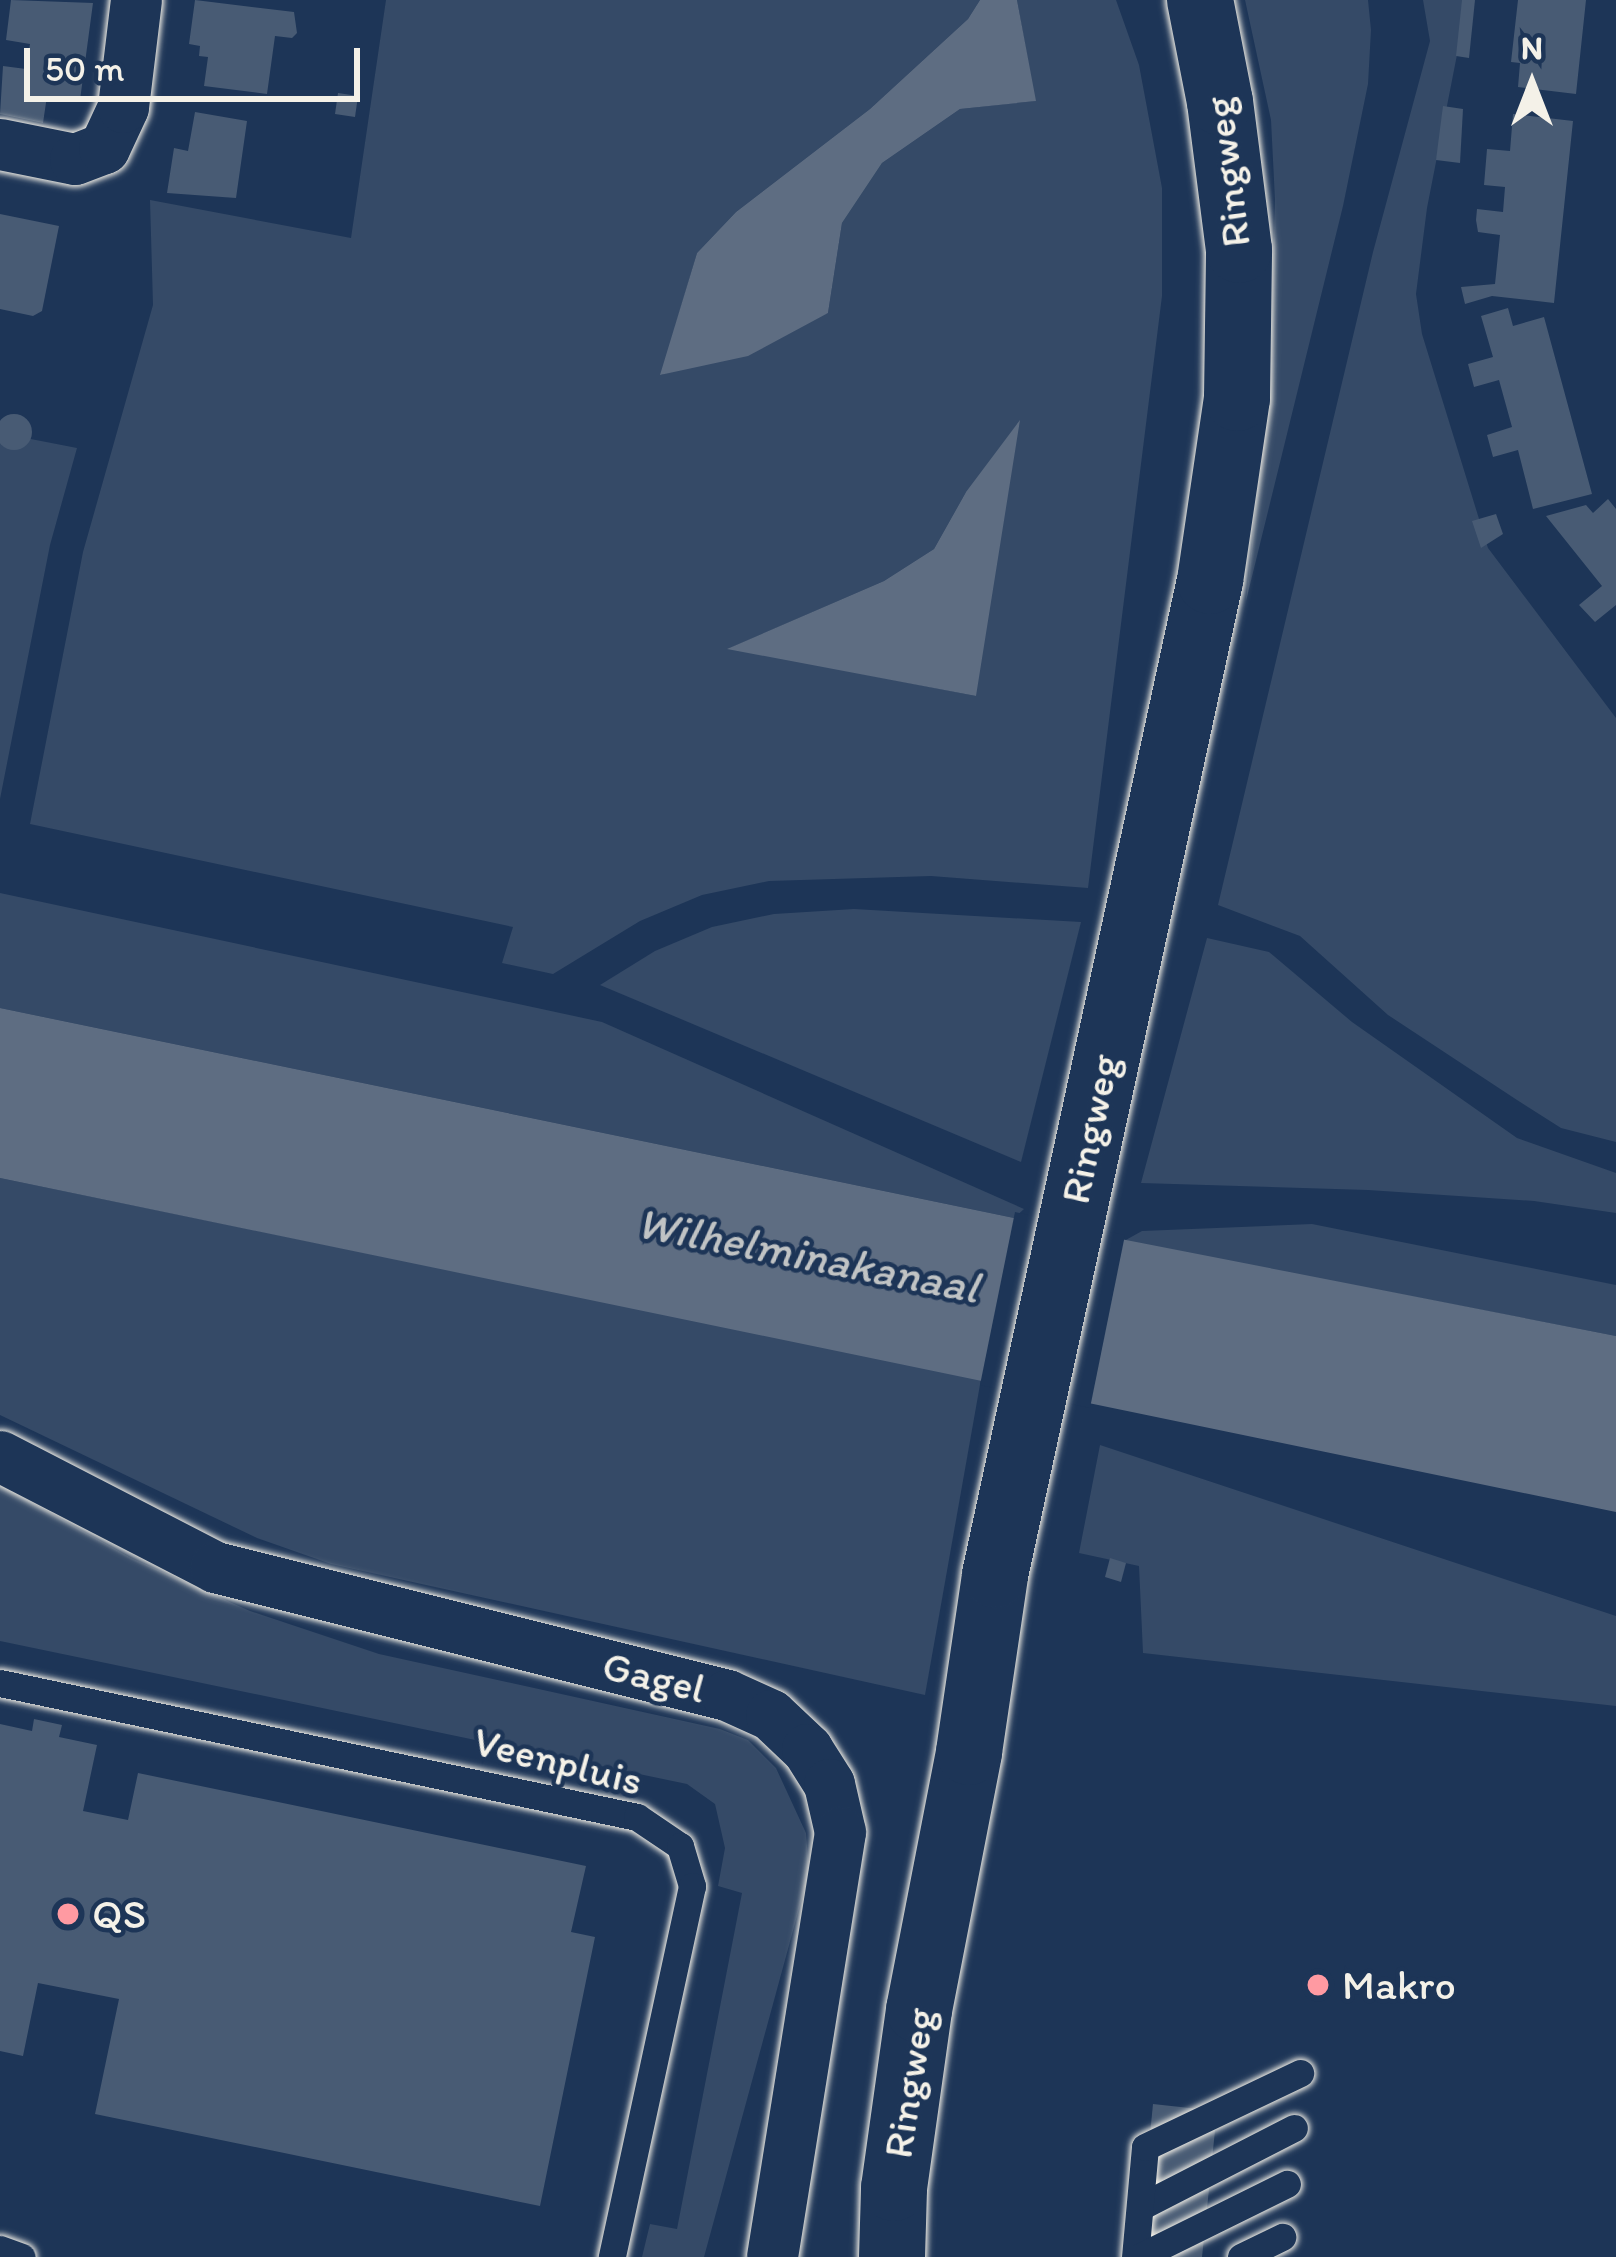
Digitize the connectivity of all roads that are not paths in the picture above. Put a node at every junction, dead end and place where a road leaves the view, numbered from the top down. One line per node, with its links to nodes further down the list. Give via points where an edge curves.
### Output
1 (136, 0): 3 (street, via 123,107 104,148 75,159)
2 (1200, 0): 15 (main road, Ringweg, via 1239,250 1237,398 1210,581 1004,1538 919,2010)
3 (0, 144)
4 (0, 1456): 14 (street, Gagel, via 215,1567 727,1695 771,1715 807,1749 829,1784 840,1832)
5 (0, 1683): 13 (lane, Veenpluis, via 637,1817 680,1846 692,1886)
6 (1300, 2073): 9 (lane, via 1145,2147)
7 (1294, 2128): 9 (lane)
8 (1287, 2184): 16 (lane)
9 (1139, 2207): 16 (lane)
10 (1282, 2237): 17 (lane)
11 (0, 2249): 12 (lane)
12 (22, 2257)
13 (612, 2257)
14 (772, 2257)
15 (892, 2257)
16 (1137, 2257)
17 (1241, 2257)

